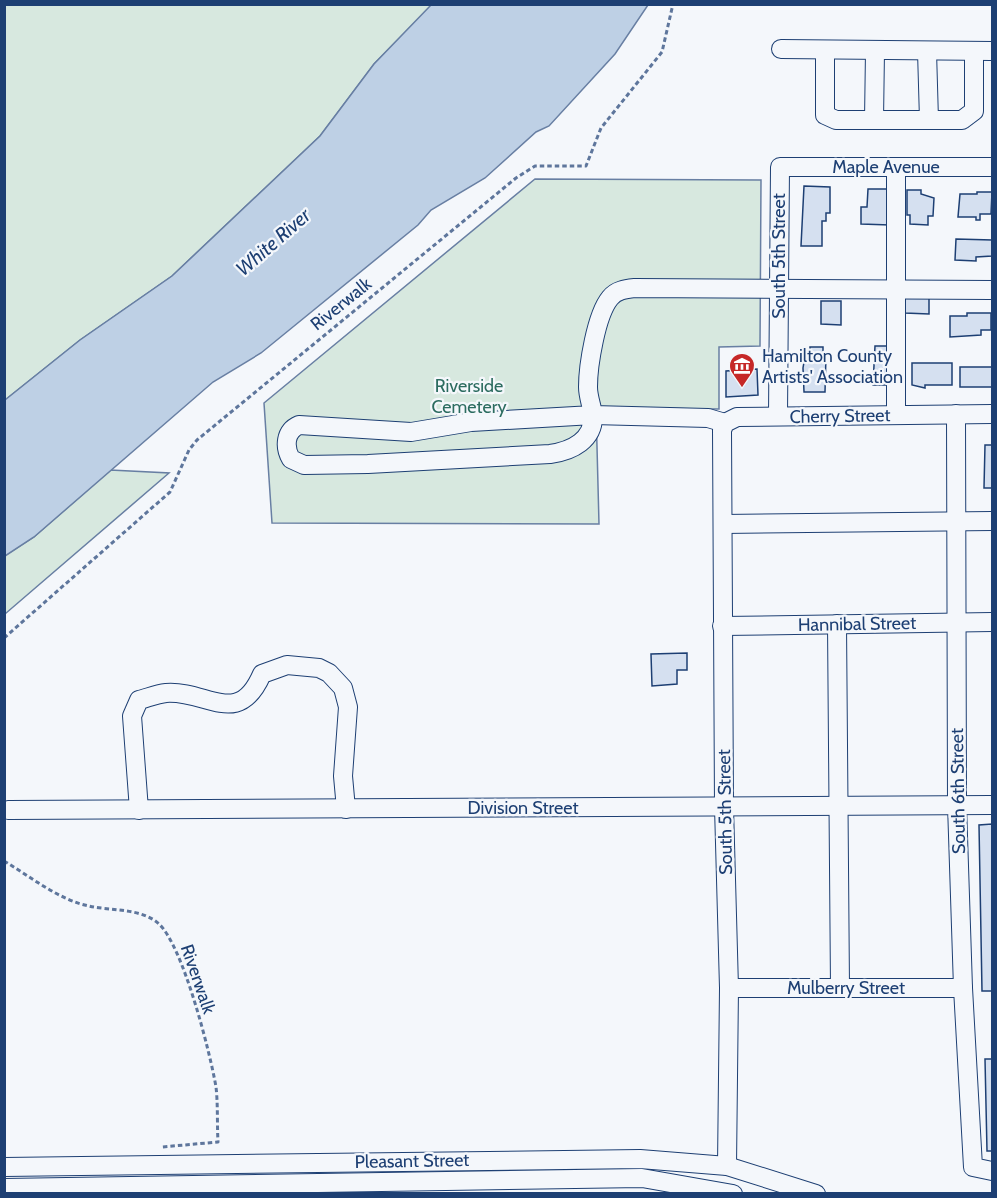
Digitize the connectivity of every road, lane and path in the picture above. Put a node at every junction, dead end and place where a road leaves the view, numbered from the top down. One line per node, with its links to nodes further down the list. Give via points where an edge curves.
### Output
1 (673, 4): 28 (path, Riverwalk, via 662,52 602,128 586,166 535,166 516,178 206,432 189,450 170,492)
2 (781, 49): 3 (street)
3 (825, 51): 4 (street); 7 (street, via 825,115 836,120)
4 (875, 51): 5 (street); 7 (street)
5 (927, 51): 6 (street); 8 (street)
6 (983, 51): 8 (street, via 974,111 962,120)
7 (874, 120): 8 (street)
8 (929, 120)
9 (780, 167): 11 (street, Maple Avenue); 12 (street, South 5th Street)
10 (993, 167): 11 (street, Maple Avenue)
11 (896, 168): 13 (street)
12 (779, 289): 13 (street); 17 (street, via 620,290 605,306 597,334 588,390); 19 (street, South 5th Street)
13 (896, 289): 14 (street); 18 (street)
14 (993, 290)
15 (956, 414): 16 (street, Cherry Street); 18 (street, Cherry Street); 21 (street, South 6th Street)
16 (993, 414)
17 (593, 415): 17 (street, via 471,422 411,432 299,425 290,433 286,446 291,459 304,465 550,454 572,449 586,438); 20 (street, via 708,418)
18 (896, 415): 19 (street, Cherry Street)
19 (778, 416): 20 (street, Cherry Street, via 737,417)
20 (725, 423): 23 (street, South 5th Street, via 720,440)
21 (957, 521): 22 (street); 23 (street); 25 (street, South 6th Street)
22 (993, 521)
23 (723, 524): 27 (street, South 5th Street)
24 (993, 622): 25 (street, Hannibal Street)
25 (957, 623): 26 (street, Hannibal Street); 29 (street, South 6th Street)
26 (837, 624): 27 (street, Hannibal Street); 31 (street)
27 (722, 626): 32 (street, South 5th Street)
28 (4, 638)
29 (957, 805): 30 (street, Division Street); 31 (street, Division Street); 39 (street, South 6th Street)
30 (993, 805)
31 (839, 806): 32 (street, Division Street); 38 (street)
32 (724, 807): 33 (street, Division Street); 37 (street, South 5th Street)
33 (346, 809): 35 (street, Division Street); 35 (street, via 343,776 348,707 343,688 319,668 287,665 262,674 255,691 243,702 228,704 167,693 139,700 132,716)
34 (8, 810): 35 (street, Division Street)
35 (139, 810)
36 (4, 861): 40 (path, Riverwalk, via 60,895 87,906 138,913 159,923 176,947 189,982 216,1087)
37 (729, 988): 38 (street, Mulberry Street); 41 (street, South 5th Street)
38 (840, 988): 39 (street, Mulberry Street)
39 (963, 988): 43 (street, South 6th Street, via 973,1167)
40 (218, 1142)
41 (727, 1166): 42 (street, Pleasant Street, via 640,1159); 46 (street, Pleasant Street)
42 (4, 1167)
43 (993, 1171)
44 (4, 1188): 45 (street, Pleasant Street, via 642,1178)
45 (733, 1194)
46 (816, 1194)

